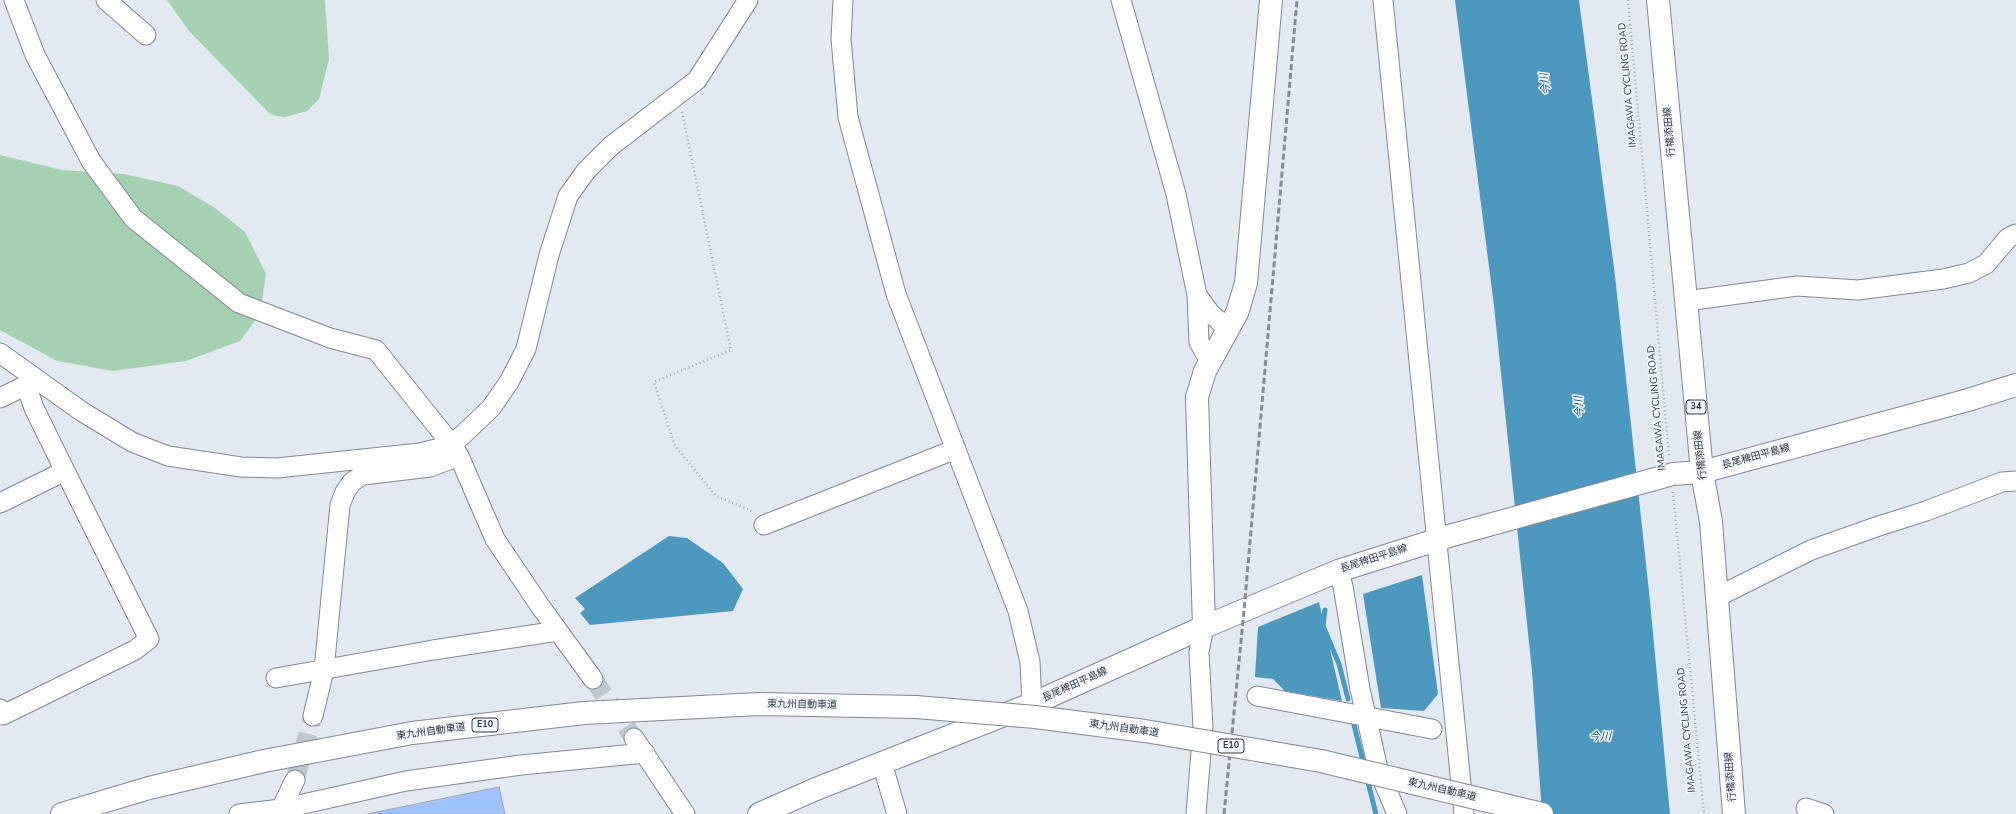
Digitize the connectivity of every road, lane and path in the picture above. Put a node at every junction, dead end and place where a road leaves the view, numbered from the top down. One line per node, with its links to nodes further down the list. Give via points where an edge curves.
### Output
1 (14, 0): 22 (street, via 35,55 91,161 133,218 239,303 330,338 376,350)
2 (106, 0): 10 (street)
3 (748, 0): 11 (street, via 697,80)
4 (843, 0): 21 (street, via 841,39 848,117 896,294)
5 (1121, 0): 13 (street, via 1176,194)
6 (1271, 0): 15 (main road, via 1246,283 1237,313)
7 (1383, 0): 29 (street)
8 (1628, 0): 25 (path, IMAGAWA CYCLING ROAD)
9 (1658, 0): 14 (main road, 行橋添田線 / 34)
10 (146, 35)
11 (679, 95): 22 (street, via 611,146 586,171 568,196 549,255 526,349 509,382 491,408); 28 (path, via 731,350 654,382 675,446 716,496 750,510)
12 (2016, 234): 14 (street, via 2008,238 1986,264 1969,273 1943,279 1858,290 1796,286)
13 (1197, 295): 15 (street, via 1210,313); 17 (street, via 1199,342)
14 (1686, 301): 24 (main road, 行橋添田線 / 34)
15 (1228, 329): 17 (main road)
16 (0, 352): 18 (street)
17 (1210, 362): 32 (main road, via 1197,397)
18 (31, 382): 20 (street); 22 (street, via 132,442 168,456 199,462 277,468); 23 (street, via 34,408)
19 (2016, 385): 24 (main road, 長尾稗田平島線)
20 (0, 398)
21 (956, 449): 28 (street); 38 (street, via 1018,611 1030,662)
22 (456, 450): 33 (street, via 495,538); 34 (street, via 430,467 363,475 352,482 345,492 340,505)
23 (65, 471): 27 (street); 39 (street, via 149,639 135,650 3,715)
24 (1702, 472): 25 (main road, 長尾稗田平島線); 31 (main road, 行橋添田線 / 34, via 1711,522)
25 (1672, 474): 29 (main road, 長尾稗田平島線, bridge); 56 (path, IMAGAWA CYCLING ROAD)
26 (2016, 481): 31 (street, via 2002,482 1811,550)
27 (0, 503)
28 (764, 525)
29 (1443, 537): 30 (main road, 長尾稗田平島線); 54 (street)
30 (1338, 571): 32 (main road, 長尾稗田平島線); 41 (street, via 1343,586)
31 (1717, 597): 57 (main road, 行橋添田線 / 34)
32 (1204, 627): 38 (main road, 長尾稗田平島線); 52 (street, via 1199,652 1203,727)
33 (558, 631): 34 (street); 36 (street)
34 (324, 670): 35 (street); 40 (street)
35 (276, 678)
36 (593, 679)
37 (1256, 696): 41 (street)
38 (1032, 704): 43 (main road, 長尾稗田平島線)
39 (0, 708)
40 (313, 716)
41 (1366, 717): 42 (street); 53 (street, via 1378,769)
42 (1432, 729)
43 (882, 763): 50 (main road, 長尾稗田平島線); 51 (street)
44 (295, 780): 46 (street)
45 (1806, 808): 58 (street)
46 (282, 811): 48 (street); 49 (street, via 406,781 640,746)
47 (62, 814): 55 (main road, 東九州自動車道 / E10, bridge, via 149,788 264,761 420,732 592,712 760,704 916,708 1034,717 1160,733 1321,761)
48 (239, 814)
49 (685, 814)
50 (758, 814)
51 (897, 814)
52 (1196, 814)
53 (1397, 814)
54 (1464, 814)
55 (1542, 814)
56 (1704, 814)
57 (1734, 814)
58 (1824, 814)

